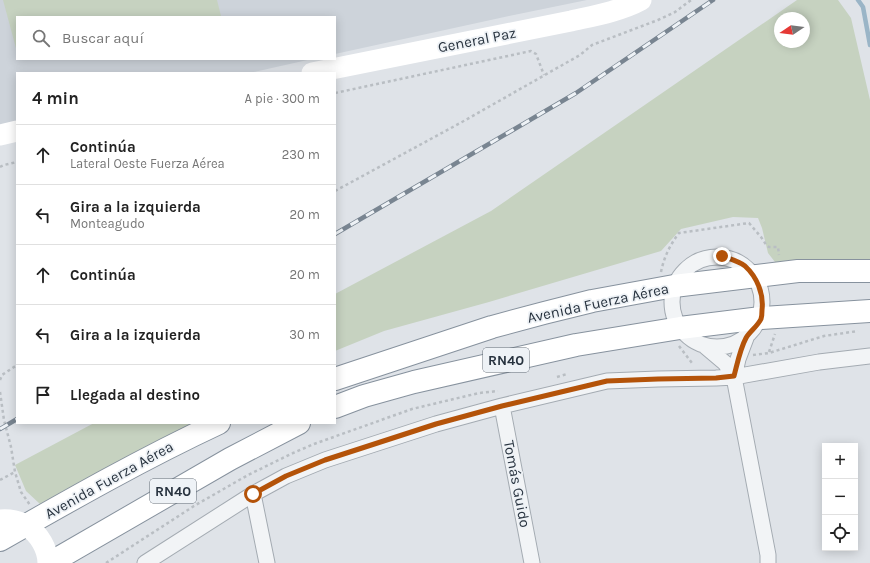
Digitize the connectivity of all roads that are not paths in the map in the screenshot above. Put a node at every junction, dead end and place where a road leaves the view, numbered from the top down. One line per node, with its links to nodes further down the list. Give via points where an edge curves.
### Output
1 (641, 0): 2 (main road, General Paz, via 606,13 572,21)
2 (317, 72)
3 (870, 271): 4 (highway, Avenida Fuerza Aérea / RN40, via 798,271)
4 (754, 276): 5 (highway, Avenida Fuerza Aérea / RN40); 6 (street, via 762,295)
5 (674, 286): 8 (street, via 674,314); 13 (highway, Avenida Fuerza Aérea / RN40, via 592,301 492,327)
6 (761, 318): 7 (highway, RN40); 8 (highway, RN40); 9 (street)
7 (867, 321)
8 (680, 328): 10 (street, via 685,336); 15 (highway, RN40, via 576,345 501,362 414,382)
9 (746, 338): 10 (street, via 734,346); 12 (street)
10 (706, 347): 12 (street, via 725,363)
11 (870, 356): 12 (street)
12 (734, 376): 14 (street, via 607,381); 25 (street)
13 (336, 379)
14 (502, 406): 18 (street, via 436,424 325,460 286,476); 24 (street, Tomás Guido)
15 (336, 407)
16 (217, 424): 19 (highway, Avenida Fuerza Aérea / RN40, via 134,465)
17 (297, 424): 21 (highway, RN40, via 230,459)
18 (253, 494): 22 (street); 23 (street)
19 (9, 517): 20 (highway, Avenida Fuerza Aérea / RN40); 21 (main road, via 38,536)
20 (0, 540)
21 (49, 563)
22 (144, 563)
23 (267, 563)
24 (532, 563)
25 (768, 563)

